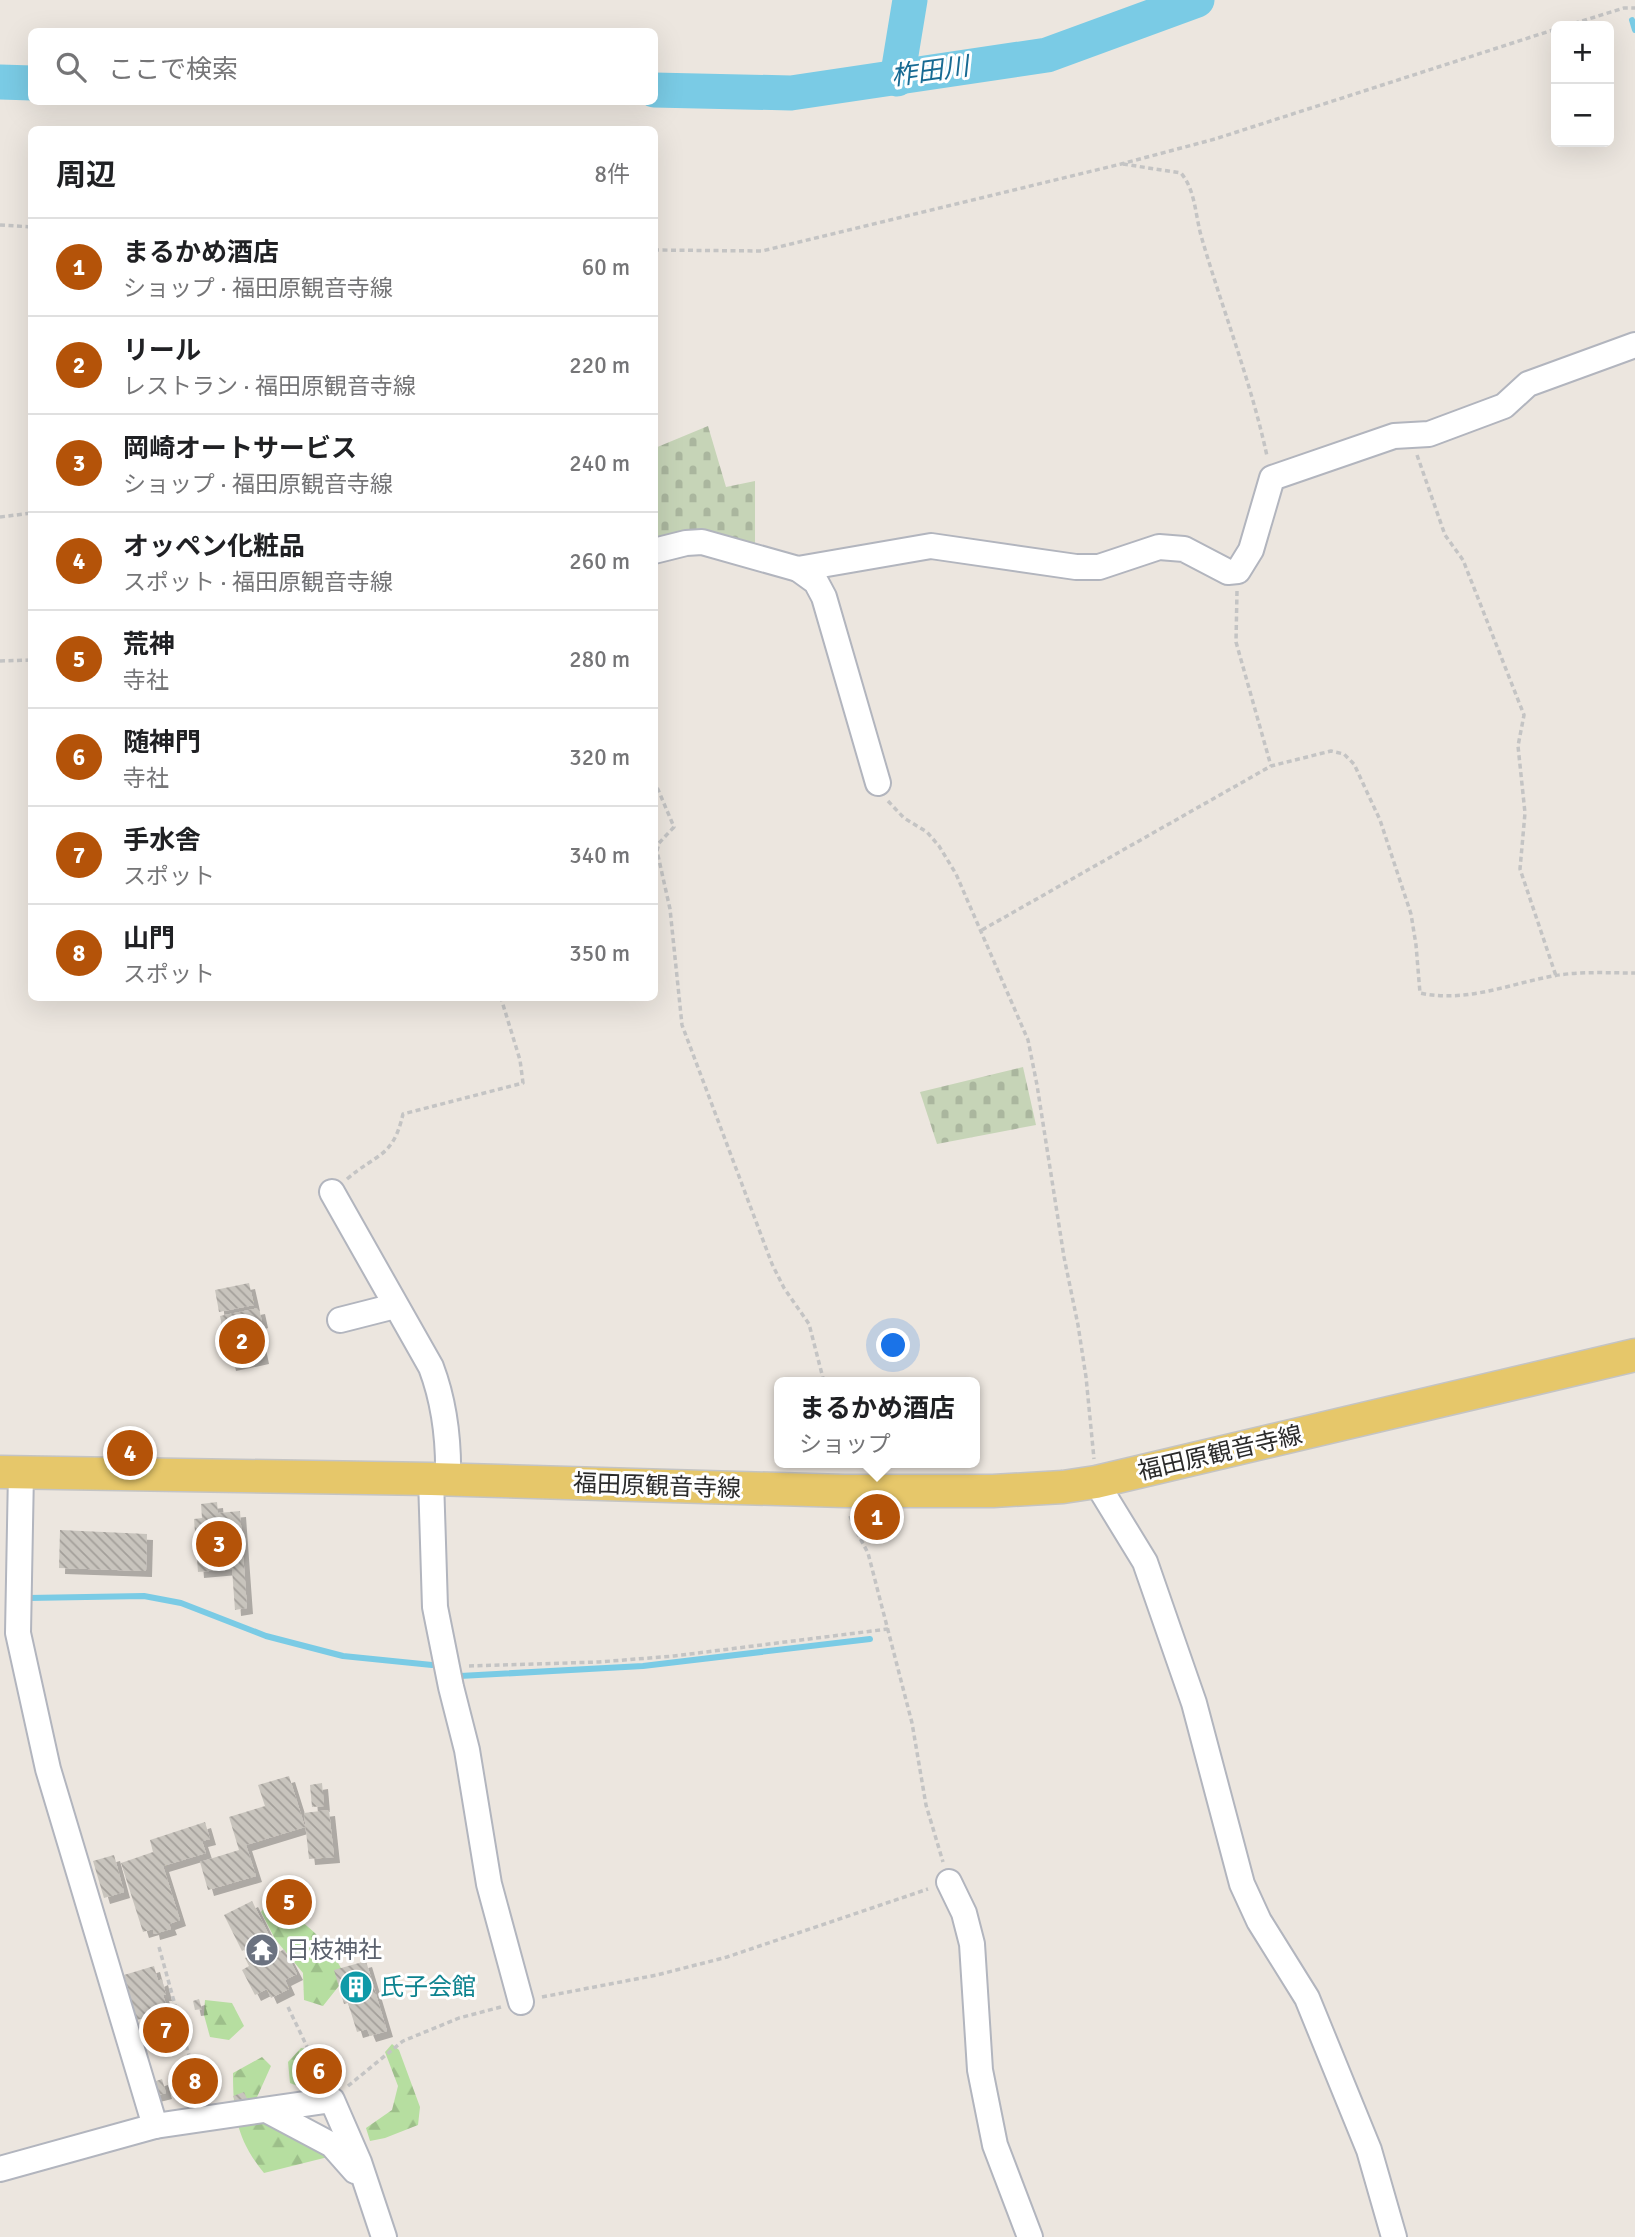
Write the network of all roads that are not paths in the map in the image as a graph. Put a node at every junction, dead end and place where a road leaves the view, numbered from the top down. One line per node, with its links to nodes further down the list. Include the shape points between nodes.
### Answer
1 (1635, 345): 3 (street, via 1528,384 1504,406 1429,433 1394,436 1272,478 1251,550 1238,571 1228,572 1184,549 1159,547 1099,567 930,546)
2 (658, 550): 3 (street, via 702,542)
3 (798, 569): 4 (street, via 816,582 824,597)
4 (878, 783)
5 (332, 1192): 6 (street)
6 (394, 1306): 7 (street); 13 (street, via 431,1367 441,1394 449,1451)
7 (340, 1320)
8 (1635, 1339): 10 (street)
9 (1635, 1355): 10 (main road, 福田原観音寺線)
10 (1578, 1367): 11 (street, via 1578,1384); 14 (main road, 福田原観音寺線)
11 (1635, 1371)
12 (11, 1472): 13 (main road, 福田原観音寺線); 18 (street, via 18,1633 48,1769)
13 (440, 1480): 14 (main road, 福田原観音寺線, via 844,1491 993,1491); 16 (street, via 435,1607 467,1750 489,1884)
14 (1096, 1482): 23 (street, via 1145,1562 1194,1703 1241,1884 1307,1998 1366,2140)
15 (949, 1882): 22 (street, via 972,1944 981,2070 995,2145)
16 (521, 2002)
17 (268, 2110): 18 (street); 20 (street, via 332,2145); 20 (street, via 332,2099)
18 (155, 2126): 19 (street)
19 (0, 2169)
20 (366, 2183): 21 (street)
21 (383, 2237)
22 (1030, 2237)
23 (1394, 2237)

